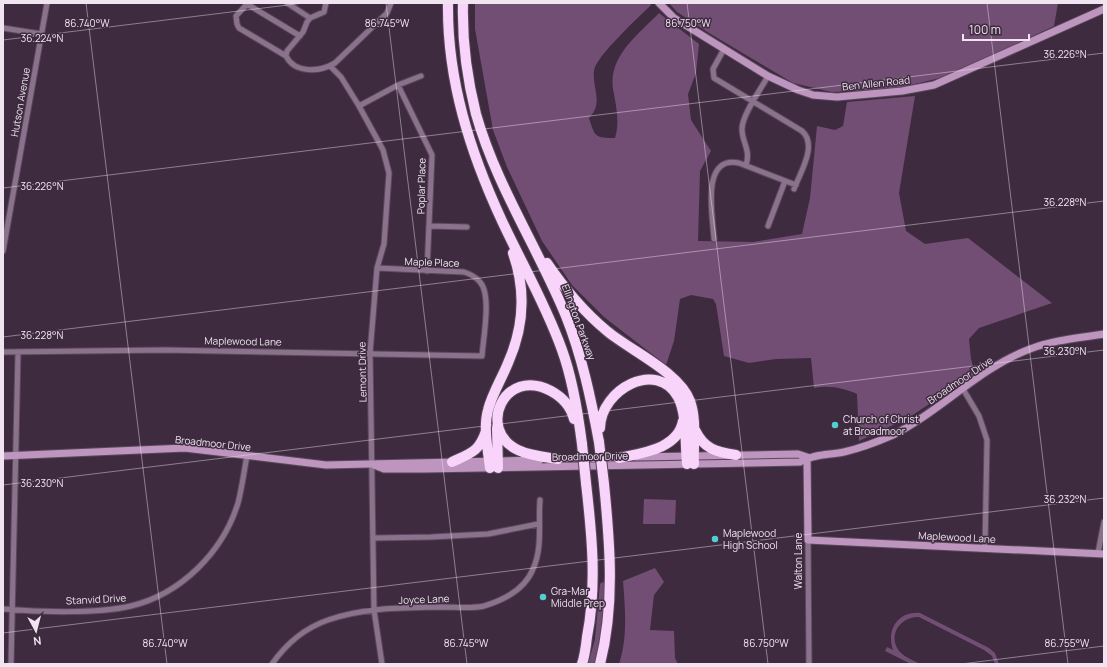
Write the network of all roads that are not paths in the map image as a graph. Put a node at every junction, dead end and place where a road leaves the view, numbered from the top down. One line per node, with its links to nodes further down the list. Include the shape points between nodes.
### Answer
1 (47, 3): 12 (street, Hutson Avenue)
2 (287, 3): 10 (street)
3 (326, 3): 10 (street, via 324,12)
4 (391, 3): 16 (street, via 386,13 371,29)
5 (448, 3): 24 (highway, via 452,71 461,111 483,178)
6 (463, 3): 29 (highway, Ellington Parkway, via 467,66 476,114 505,188)
7 (659, 3): 14 (main road, Ben Allen Road, via 674,18)
8 (248, 4): 13 (street); 15 (street, via 236,16 236,24)
9 (1104, 9): 18 (main road, Ben Allen Road, via 940,83 922,88 862,96 824,96 798,90)
10 (310, 18): 13 (street)
11 (3, 28): 12 (street)
12 (41, 34): 30 (street, Hutson Avenue)
13 (300, 36): 15 (street, via 287,51)
14 (724, 49): 18 (main road, Ben Allen Road); 20 (street, via 712,75)
15 (286, 56): 16 (street, via 299,68)
16 (330, 66): 21 (street, Lemont Drive, via 341,77)
17 (422, 76): 19 (street)
18 (768, 76): 20 (street)
19 (398, 85): 21 (street); 25 (street, Poplar Place, via 432,155)
20 (754, 102): 22 (street, via 742,127 748,152); 23 (street, via 806,135 808,149 795,187)
21 (359, 106): 31 (street, Lemont Drive, via 383,150 389,173 384,244)
22 (746, 165): 23 (street); 28 (street, via 731,161 716,170 711,182)
23 (785, 180): 26 (street)
24 (503, 222): 41 (highway, via 520,276 522,312 515,345 488,410); 44 (highway, via 537,288 562,350 573,388)
25 (429, 226): 27 (street); 32 (street, Poplar Place)
26 (768, 226)
27 (467, 227)
28 (714, 238)
29 (532, 240): 42 (highway, via 561,283 586,312 620,341 680,385 690,401); 43 (highway, Ellington Parkway, via 576,343)
30 (3, 251)
31 (377, 268): 32 (street, Maple Place); 36 (street, Lemont Drive)
32 (427, 271): 37 (street, Maple Place, via 464,272 480,282 485,293)
33 (1104, 334): 38 (main road, Broadmoor Drive, via 1062,340 1028,350)
34 (3, 352): 35 (street, Maplewood Lane)
35 (18, 352): 36 (street, Maplewood Lane, via 165,350); 47 (street)
36 (370, 353): 37 (street, Maplewood Lane); 54 (street, Lemont Drive)
37 (482, 356)
38 (964, 389): 49 (main road, Broadmoor Drive, via 911,425 874,443 844,452); 61 (street, via 979,416 987,440)
39 (498, 418): 44 (highway, via 503,399 512,390 525,385 543,388 559,397 570,408); 51 (highway, via 499,429 513,447 523,452); 55 (highway)
40 (683, 419): 43 (highway, via 681,402 671,388 650,380 635,383 616,393 603,409); 50 (highway, via 676,436 665,445 655,450); 52 (highway)
41 (487, 427): 53 (highway, via 478,448); 55 (highway)
42 (694, 427): 45 (highway, via 701,442 711,450); 52 (highway)
43 (599, 442): 72 (highway, Ellington Parkway, bridge, via 609,543 610,600 607,634)
44 (582, 444): 66 (highway, bridge, via 593,552)
45 (736, 455): 49 (main road, Broadmoor Drive, via 798,454); 52 (main road, Broadmoor Drive)
46 (3, 456): 47 (main road, Broadmoor Drive)
47 (17, 456): 48 (main road, Broadmoor Drive, via 185,448); 64 (street)
48 (247, 456): 54 (main road, Broadmoor Drive, via 306,464); 64 (street, Stanvid Drive, via 238,503 223,536 206,561 170,590 130,606 88,610)
49 (808, 457): 52 (main road, Broadmoor Drive, via 800,462); 60 (main road, Walton Lane)
50 (619, 458): 51 (main road, Broadmoor Drive); 52 (main road, Broadmoor Drive)
51 (558, 459): 55 (main road, Broadmoor Drive)
52 (690, 460): 55 (main road, Broadmoor Drive)
53 (452, 462): 54 (main road, Broadmoor Drive); 55 (main road, Broadmoor Drive)
54 (372, 464): 55 (main road, Broadmoor Drive, via 384,469); 59 (street, Lemont Drive)
55 (493, 464)
56 (540, 500): 58 (street, Joyce Lane)
57 (1104, 522): 62 (street)
58 (538, 524): 59 (street, via 488,534); 65 (street, Joyce Lane, via 538,558 533,571 513,594 483,606)
59 (374, 538): 65 (street, Lemont Drive)
60 (808, 540): 61 (main road, Maplewood Lane); 73 (street, Walton Lane)
61 (985, 548): 62 (main road, Maplewood Lane)
62 (1101, 553)
63 (3, 609): 64 (street, Stanvid Drive)
64 (13, 610): 67 (street)
65 (374, 610): 68 (street, Joyce Lane, via 344,616 313,627 280,652); 69 (street, Lemont Drive)
66 (591, 619): 70 (highway); 71 (highway)
67 (11, 664)
68 (272, 664)
69 (382, 664)
70 (576, 664)
71 (582, 664)
72 (600, 664)
73 (809, 664)

